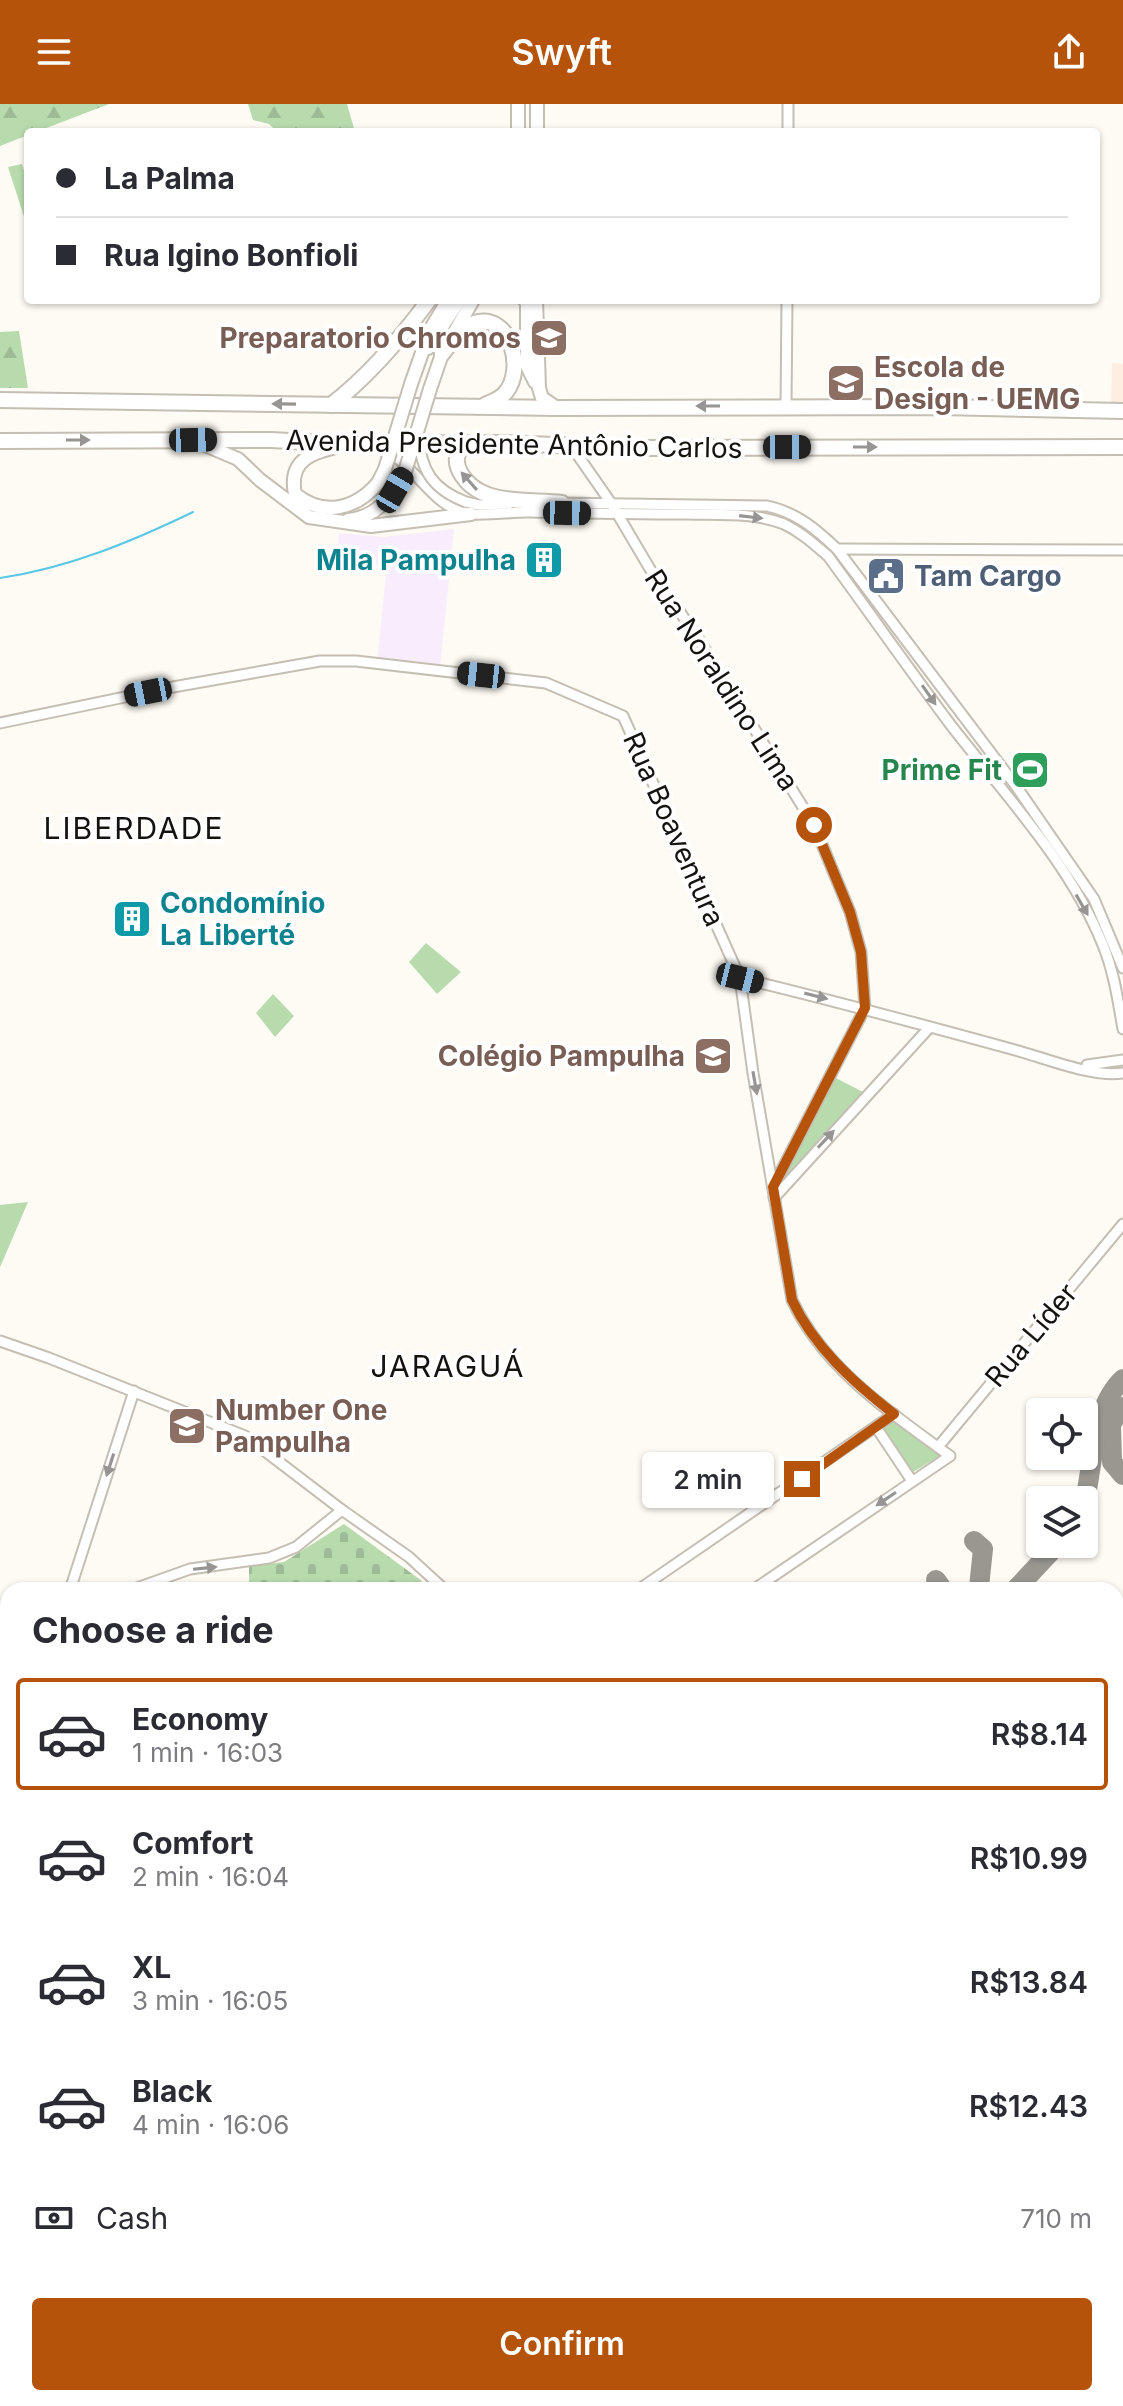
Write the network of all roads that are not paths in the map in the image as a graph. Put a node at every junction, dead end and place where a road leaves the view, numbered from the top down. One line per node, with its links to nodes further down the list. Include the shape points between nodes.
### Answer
1 (518, 104): 4 (main road)
2 (537, 104): 5 (main road)
3 (788, 104): 6 (street)
4 (518, 128)
5 (537, 128)
6 (788, 128)
7 (426, 304): 18 (highway, via 404,334)
8 (446, 304): 15 (main road)
9 (457, 304): 15 (main road)
10 (471, 304): 14 (main road)
11 (527, 304): 16 (main road, via 527,366)
12 (536, 304): 16 (main road)
13 (787, 304): 20 (street)
14 (442, 354): 19 (highway, via 462,330 476,323 503,329 512,342 510,386 499,399); 23 (main road, bridge)
15 (416, 368): 26 (main road, bridge, via 378,483 358,501 338,508 314,506 295,494 298,464 314,453)
16 (539, 388): 21 (main road, via 542,398)
17 (0, 400): 18 (highway, Avenida Presidente Antônio Carlos, one-way to 17)
18 (331, 405): 19 (highway, Avenida Presidente Antônio Carlos)
19 (483, 405): 21 (highway, Avenida Presidente Antônio Carlos)
20 (786, 406): 21 (highway, Avenida Presidente Antônio Carlos, one-way to 21); 22 (highway, Avenida Presidente Antônio Carlos)
21 (557, 408)
22 (1123, 411)
23 (419, 426): 33 (street, bridge, via 419,456 430,478); 35 (main road, bridge, via 404,475 386,503 358,519)
24 (193, 440): 25 (highway, Avenida Presidente Antônio Carlos, one-way to 24); 26 (highway, Avenida Presidente Antônio Carlos); 35 (main road, via 238,459 302,514)
25 (0, 441)
26 (347, 444): 27 (highway, Avenida Presidente Antônio Carlos)
27 (373, 444): 28 (highway, Avenida Presidente Antônio Carlos); 33 (street, via 401,459 447,505)
28 (464, 444): 29 (highway, Avenida Presidente Antônio Carlos); 31 (highway, one-way to 28, via 484,495 471,487 456,463)
29 (572, 447): 30 (highway, Avenida Presidente Antônio Carlos, one-way to 30); 32 (street, Rua Noraldino Lima)
30 (1123, 447)
31 (562, 503): 32 (street); 33 (street)
32 (611, 503): 34 (street, Rua Noraldino Lima); 36 (street, via 785,510)
33 (469, 508): 34 (street); 35 (main road, via 383,525)
34 (617, 513): 41 (street, Rua Noraldino Lima, via 814,825 850,912 861,952); 43 (street, one-way to 43, via 770,520 799,533 828,556 1074,891 1103,945)
35 (337, 521)
36 (837, 549): 37 (street); 39 (street, via 1016,786 1094,899)
37 (1123, 550)
38 (0, 723): 40 (street, Rua Boaventura, via 320,661 546,683 623,716)
39 (1123, 968)
40 (740, 978): 41 (street, one-way to 41); 47 (street, Rua Boaventura, one-way to 47)
41 (865, 1008): 42 (street); 47 (street)
42 (929, 1028): 45 (street); 47 (street, one-way to 42)
43 (1123, 1029)
44 (1123, 1060): 45 (street); 46 (street)
45 (1072, 1066): 46 (street, via 1114,1075)
46 (1123, 1072)
47 (774, 1192): 51 (street, Rua Boaventura, via 792,1300 800,1317 850,1380)
48 (1123, 1224): 53 (street, Rua Líder)
49 (0, 1341): 50 (street)
50 (134, 1391): 55 (street, via 245,1436); 56 (street, one-way to 56)
51 (894, 1414): 52 (street); 53 (street, Rua Boaventura)
52 (876, 1427): 54 (street); 59 (street)
53 (938, 1447): 54 (street, Rua Boaventura, via 950,1456)
54 (912, 1481): 60 (street, one-way to 60)
55 (342, 1510): 57 (street, one-way to 55, via 190,1569 269,1558 296,1547); 58 (street)
56 (73, 1582)
57 (153, 1582)
58 (436, 1582)
59 (650, 1582)
60 (765, 1582)

